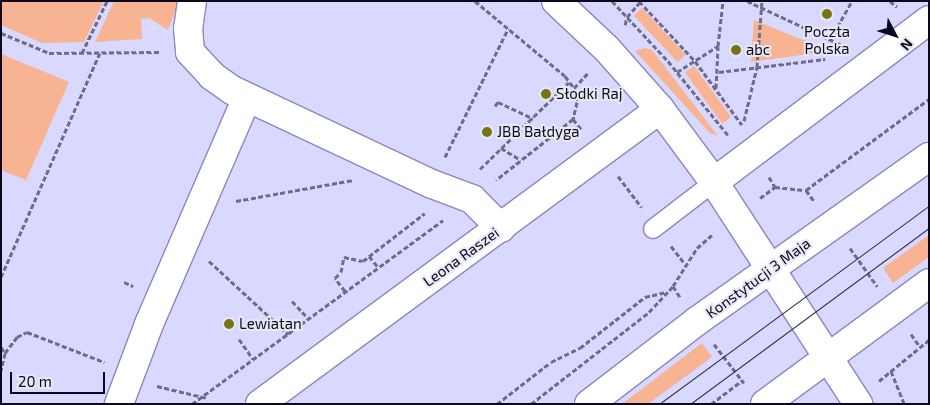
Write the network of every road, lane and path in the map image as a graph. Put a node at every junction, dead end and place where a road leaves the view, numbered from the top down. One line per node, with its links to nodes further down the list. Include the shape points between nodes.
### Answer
1 (107, 1): 21 (path)
2 (192, 1): 20 (street, via 188,28)
3 (475, 1): 14 (path)
4 (556, 1): 35 (street, via 607,50)
5 (612, 1): 12 (path)
6 (640, 1): 12 (path); 24 (path)
7 (723, 1): 18 (path)
8 (747, 1): 11 (path)
9 (762, 1): 11 (path)
10 (852, 1): 17 (path)
11 (762, 8): 17 (path); 25 (path)
12 (627, 17): 16 (path); 27 (path)
13 (929, 20): 39 (street)
14 (508, 29): 29 (path); 45 (path)
15 (1, 33): 21 (path, via 49,53)
16 (624, 33)
17 (830, 40): 19 (path)
18 (718, 46): 24 (path); 28 (path)
19 (850, 49)
20 (190, 52): 22 (path); 32 (street, via 212,76)
21 (82, 53): 22 (path)
22 (100, 53): 55 (path)
23 (829, 58): 25 (path)
24 (695, 60): 27 (path); 31 (path)
25 (756, 67): 28 (path); 37 (path)
26 (592, 70): 30 (path)
27 (677, 72): 39 (path, via 725,134)
28 (719, 72): 31 (path)
29 (569, 82): 30 (path); 36 (path)
30 (574, 88): 41 (path, via 577,102 573,119)
31 (716, 89): 37 (path)
32 (247, 97): 45 (street); 46 (street)
33 (929, 99): 44 (path)
34 (495, 106): 36 (path, via 498,102)
35 (660, 109): 43 (street); 49 (street, Leona Raszei)
36 (532, 118): 38 (path)
37 (743, 126): 39 (path)
38 (501, 148): 41 (path); 45 (path)
39 (754, 151): 43 (street)
40 (929, 157): 48 (street, Konstytucji 3 Maja)
41 (521, 160): 45 (path)
42 (356, 180): 46 (path)
43 (714, 182): 47 (street); 50 (lane)
44 (806, 190): 47 (path, via 775,187); 48 (path)
45 (453, 192): 49 (street); 52 (path); 53 (path)
46 (199, 207): 51 (street)
47 (736, 216): 54 (street); 58 (path, via 697,248)
48 (831, 224): 54 (street, Konstytucji 3 Maja); 60 (path)
49 (501, 228): 80 (street, Leona Raszei)
50 (653, 229)
51 (186, 240): 62 (path); 74 (street)
52 (369, 256): 53 (path); 57 (path, via 364,261 344,257 335,278)
53 (378, 268): 57 (path)
54 (772, 269): 69 (street); 83 (street, Konstytucji 3 Maja)
55 (1, 277)
56 (929, 283): 60 (street)
57 (345, 291): 61 (path)
58 (666, 292): 81 (path, via 645,297 580,348 551,362); 82 (path, via 649,312)
59 (292, 300): 61 (path)
60 (894, 308): 66 (path); 69 (street)
61 (309, 319): 62 (path)
62 (288, 334): 70 (path)
63 (239, 339): 70 (path)
64 (929, 340): 66 (path)
65 (713, 342): 73 (path)
66 (920, 347): 72 (path)
67 (1, 348): 68 (path)
68 (5, 353): 71 (path); 74 (path, via 18,337 27,332)
69 (828, 355): 75 (street); 76 (street)
70 (254, 359): 77 (path)
71 (1, 371)
72 (892, 371): 75 (path); 85 (path)
73 (742, 381): 76 (path); 84 (path)
74 (125, 385): 77 (path)
75 (867, 394)
76 (756, 396)
77 (202, 397): 78 (path); 79 (path)
78 (207, 398)
79 (192, 404)
80 (260, 404)
81 (497, 404)
82 (531, 404)
83 (589, 404)
84 (711, 404)
85 (904, 404)

